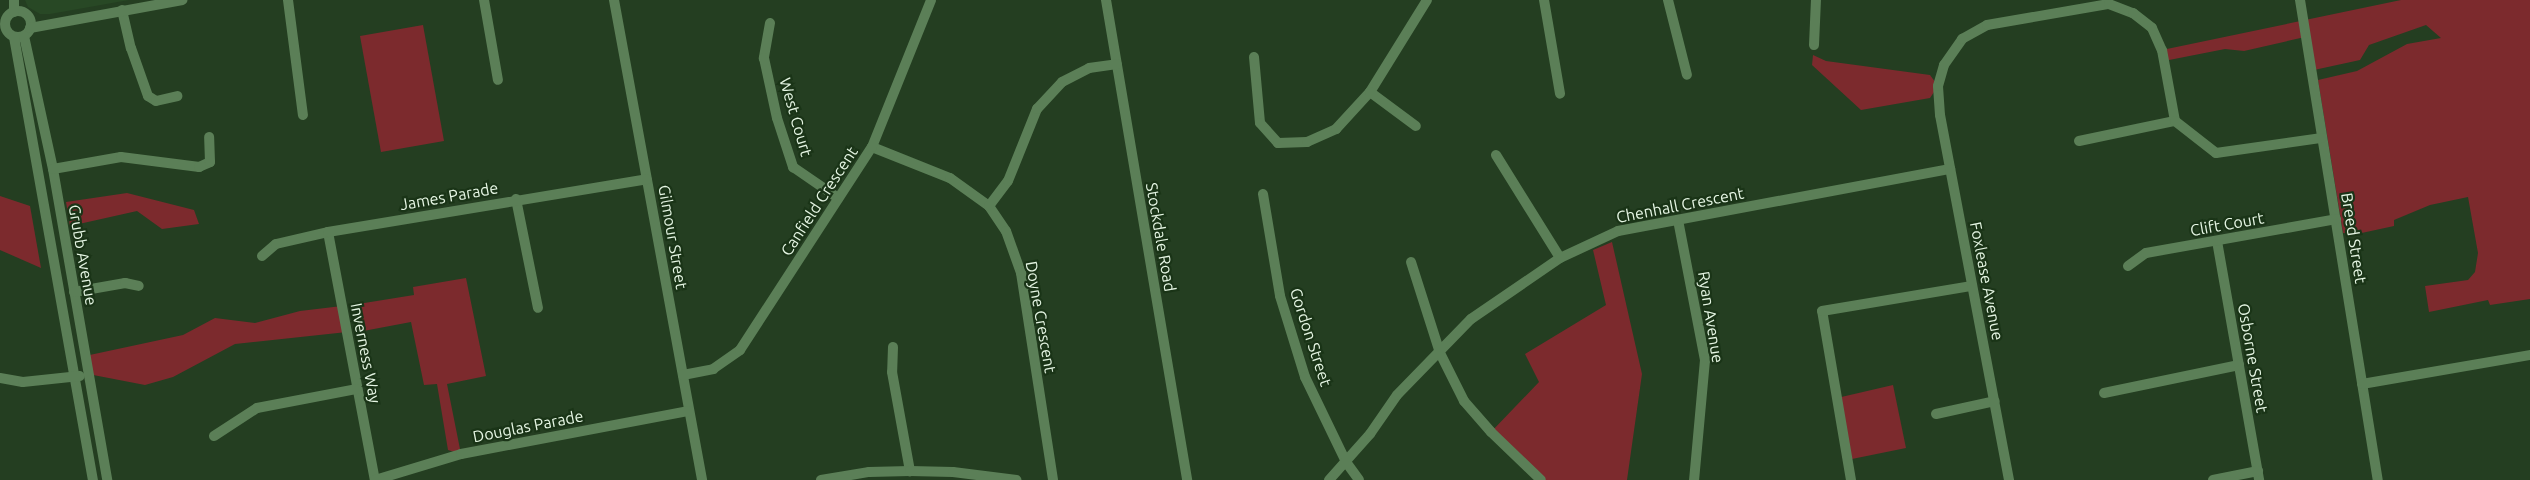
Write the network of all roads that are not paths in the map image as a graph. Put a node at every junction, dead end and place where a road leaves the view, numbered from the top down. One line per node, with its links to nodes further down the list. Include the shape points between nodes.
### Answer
1 (14, 0): 14 (street)
2 (182, 0): 13 (street)
3 (288, 0): 26 (street)
4 (484, 0): 22 (street)
5 (614, 0): 36 (street, Gilmour Street)
6 (930, 0): 32 (street, Canfield Crescent)
7 (1106, 0): 20 (street, Stockdale Road)
8 (1428, 0): 23 (street)
9 (1544, 0): 24 (street)
10 (1668, 0): 21 (street)
11 (1816, 0): 18 (street)
12 (2300, 0): 30 (street, Breed Street)
13 (122, 10): 17 (street); 25 (street, via 148,96 156,101)
14 (14, 12): 16 (street, via 6,17); 17 (street, via 25,13)
15 (770, 22): 38 (street, West Court, via 764,58 777,118 794,167)
16 (3, 30): 17 (street)
17 (23, 33): 35 (street, Grubb Avenue); 60 (street, Grubb Avenue)
18 (1814, 45)
19 (1254, 57): 23 (street, via 1260,123 1278,143 1307,142 1336,129)
20 (1116, 64): 40 (street, via 1089,68 1062,82 1037,109 1008,181); 78 (street, Stockdale Road)
21 (1687, 75)
22 (498, 80)
23 (1370, 92): 28 (street)
24 (1560, 94)
25 (177, 96)
26 (303, 115)
27 (2175, 121): 30 (street, via 2216,153); 31 (street); 34 (street, Foxlease Avenue, via 2162,50 2152,28 2134,13 2109,4 1987,25 1962,39 1944,65 1938,86)
28 (1416, 126)
29 (209, 137): 35 (street, via 210,162 199,167 121,157)
30 (2322, 138): 41 (street, Breed Street)
31 (2079, 141)
32 (872, 147): 38 (street, Canfield Crescent); 40 (street, Doyne Crescent, via 950,178)
33 (1496, 155): 46 (street)
34 (1950, 168): 42 (street, Chenhall Crescent); 50 (street, Foxlease Avenue)
35 (53, 169): 51 (street, Grubb Avenue)
36 (647, 179): 39 (street, James Parade); 58 (street, Gilmour Street)
37 (1263, 194): 68 (street, Gordon Street, via 1280,296 1303,368)
38 (838, 198): 58 (street, Canfield Crescent, via 740,350 713,369)
39 (516, 200): 43 (street, James Parade); 52 (street)
40 (989, 206): 77 (street, Doyne Crescent, via 1006,231 1021,273)
41 (2336, 219): 44 (street, Clift Court); 61 (street, Breed Street)
42 (1678, 220): 46 (street, Chenhall Crescent, via 1618,231); 82 (street, Ryan Avenue, via 1705,360)
43 (328, 232): 45 (street, James Parade, via 276,244); 62 (street, Inverness Way)
44 (2218, 241): 48 (street, Clift Court, via 2146,253); 56 (street, Osborne Street)
45 (262, 256)
46 (1560, 258): 54 (street, Chenhall Crescent, via 1471,319)
47 (1411, 262): 54 (street)
48 (2128, 266)
49 (139, 286): 51 (street, via 125,283)
50 (1972, 286): 64 (street, Foxlease Avenue); 83 (street, via 1822,311)
51 (74, 292): 57 (street, Grubb Avenue)
52 (538, 308)
53 (893, 347): 69 (street, via 892,372)
54 (1440, 353): 68 (street, Chenhall Crescent, via 1397,395); 81 (street, via 1464,401)
55 (2530, 355): 61 (street)
56 (2239, 365): 63 (street); 70 (street, Osborne Street)
57 (88, 374): 60 (street); 72 (street, Grubb Avenue)
58 (682, 376): 65 (street, Gilmour Street)
59 (0, 378): 60 (street, via 23,382)
60 (74, 378): 71 (street, Grubb Avenue)
61 (2362, 384): 86 (street, Breed Street)
62 (357, 389): 67 (street, via 257,408); 73 (street, Inverness Way)
63 (2104, 393)
64 (1995, 401): 66 (street); 84 (street, Foxlease Avenue)
65 (689, 411): 73 (street, Douglas Parade, via 462,454); 74 (street, Gilmour Street)
66 (1936, 414)
67 (214, 436)
68 (1346, 462): 79 (street, Chenhall Crescent); 80 (street, Gordon Street)
69 (910, 471): 75 (street, via 869,472); 76 (street, via 953,472)
70 (2258, 475): 85 (street)
71 (93, 480)
72 (108, 480)
73 (375, 480)
74 (702, 480)
75 (821, 480)
76 (1016, 480)
77 (1053, 480)
78 (1187, 480)
79 (1329, 480)
80 (1359, 480)
81 (1541, 480)
82 (1694, 480)
83 (1851, 480)
84 (2009, 480)
85 (2213, 480)
86 (2378, 480)

